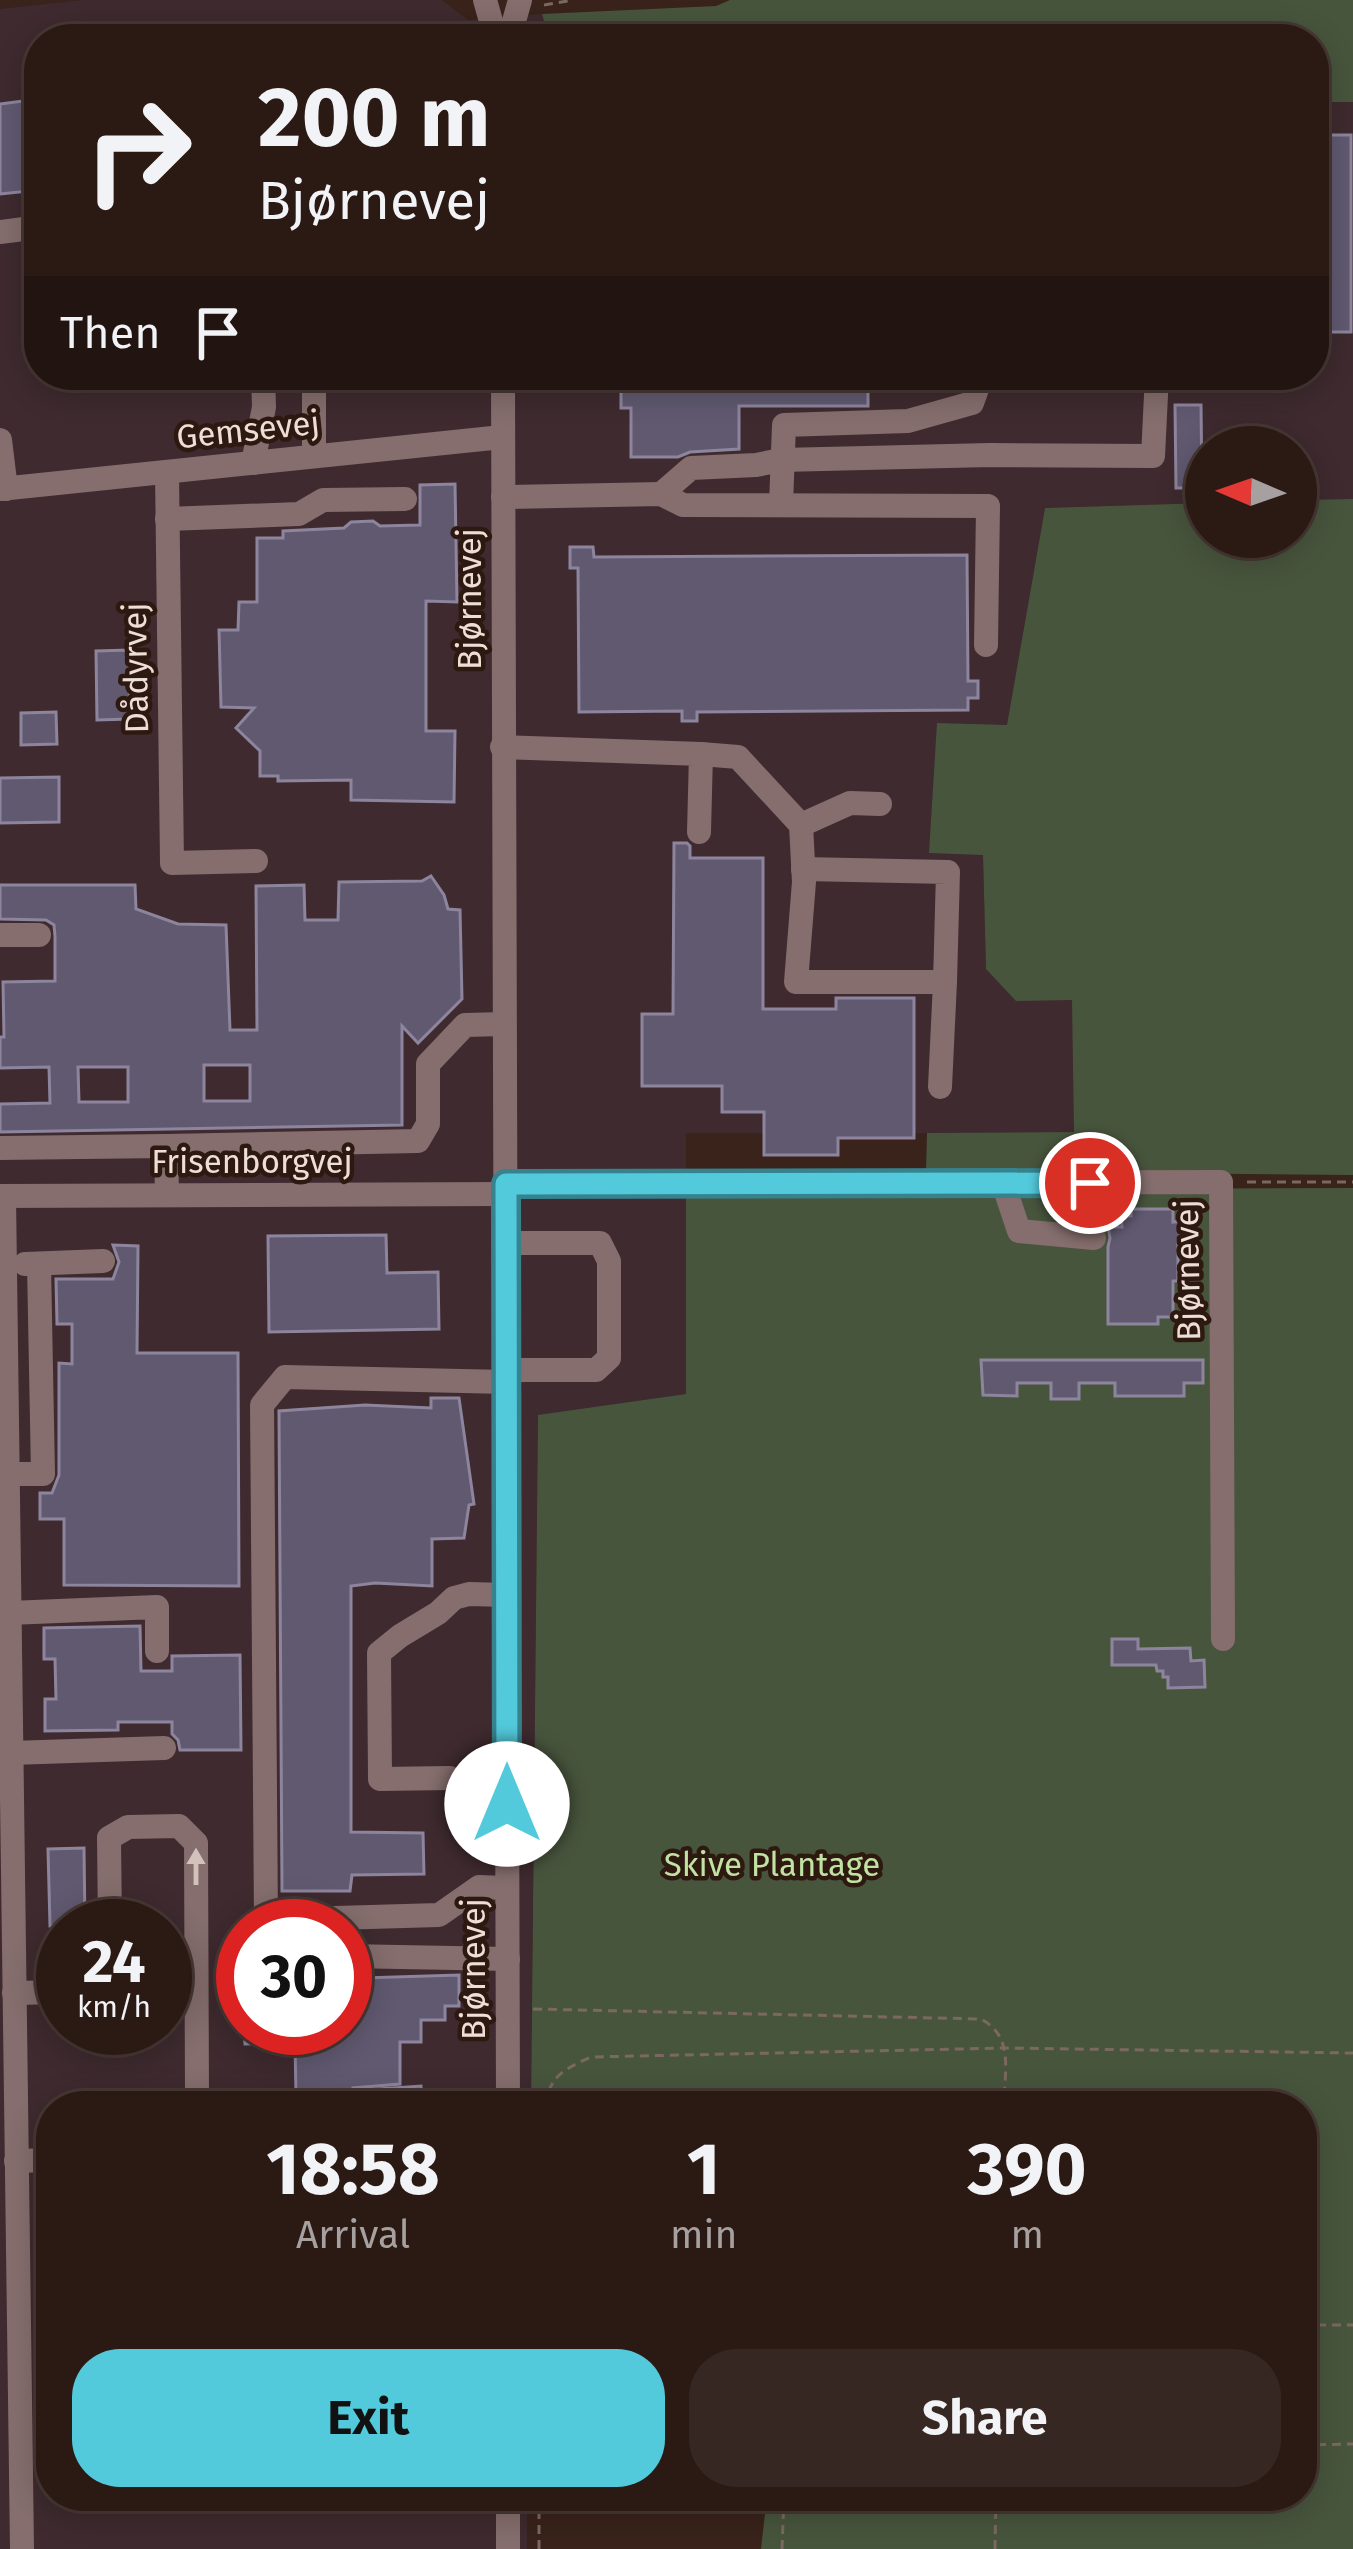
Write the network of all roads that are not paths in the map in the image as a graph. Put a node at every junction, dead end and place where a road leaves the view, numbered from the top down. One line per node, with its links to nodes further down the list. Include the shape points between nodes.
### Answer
1 (263, 390): 10 (street)
2 (314, 390): 8 (street)
3 (503, 390): 6 (street, Bjørnevej)
4 (977, 390): 9 (street, via 972,403 908,421 784,425)
5 (1156, 390): 9 (street, via 1153,456)
6 (502, 437): 8 (street, Gemsevej); 14 (street, Bjørnevej)
7 (0, 440): 12 (street)
8 (314, 456): 10 (street, Gemsevej)
9 (781, 460): 13 (street, via 691,468); 16 (street)
10 (253, 463): 11 (street, Gemsevej)
11 (166, 472): 12 (street, Gemsevej); 17 (street, Dådyrvej)
12 (3, 489)
13 (661, 494): 14 (street); 16 (street, via 683,505)
14 (503, 497): 19 (street, Bjørnevej)
15 (405, 499): 17 (street, via 323,500 299,514)
16 (782, 505): 18 (street, via 988,506)
17 (167, 518): 24 (street, Dådyrvej, via 172,863)
18 (986, 645)
19 (502, 747): 20 (street); 29 (street, Bjørnevej)
20 (701, 754): 22 (street, via 738,757); 23 (street)
21 (880, 804): 22 (street, via 850,802)
22 (801, 825): 25 (street)
23 (699, 832)
24 (256, 861)
25 (803, 869): 28 (street, via 948,872); 28 (street, via 796,982)
26 (0, 935): 27 (street)
27 (39, 935)
28 (945, 982): 30 (street)
29 (504, 1024): 31 (street, via 465,1025 428,1064 428,1124 418,1141); 34 (street, Bjørnevej)
30 (940, 1087)
31 (166, 1146): 32 (street); 35 (street)
32 (0, 1148)
33 (1003, 1183): 34 (street, Bjørnevej); 37 (street, via 1019,1231); 46 (street, Bjørnevej, via 1222,1182)
34 (505, 1189): 35 (street, Frisenborgvej); 38 (street, Bjørnevej)
35 (167, 1195): 36 (street, Frisenborgvej)
36 (2, 1196): 41 (street)
37 (1094, 1238)
38 (505, 1244): 42 (street, Bjørnevej); 42 (street, via 600,1244 609,1261 609,1358 596,1370)
39 (104, 1261): 40 (street)
40 (38, 1264): 41 (street); 43 (street, via 43,1474)
41 (4, 1265): 43 (street)
42 (506, 1376): 44 (street, Bjørnevej); 51 (street, via 285,1377 262,1405 262,1427 266,1920 439,1915 479,1887)
43 (7, 1474): 45 (street)
44 (506, 1595): 50 (street, via 454,1598 379,1653 380,1779); 51 (street, Bjørnevej)
45 (9, 1613): 47 (street, via 158,1606); 48 (street)
46 (1223, 1639)
47 (157, 1651)
48 (7, 1743): 49 (street); 55 (street)
49 (164, 1748)
50 (450, 1778)
51 (507, 1888): 54 (street, Bjørnevej)
52 (110, 1899): 57 (street, one-way to 52, via 196,1843 179,1826 128,1827 109,1838)
53 (372, 1956): 54 (street)
54 (508, 1959): 58 (street, Bjørnevej)
55 (14, 1993): 56 (street); 60 (street)
56 (36, 1993)
57 (197, 2091)
58 (508, 2091)
59 (36, 2160): 60 (street)
60 (16, 2161): 62 (street)
61 (508, 2511): 64 (street)
62 (11, 2517): 63 (street)
63 (22, 2549)
64 (508, 2549)

